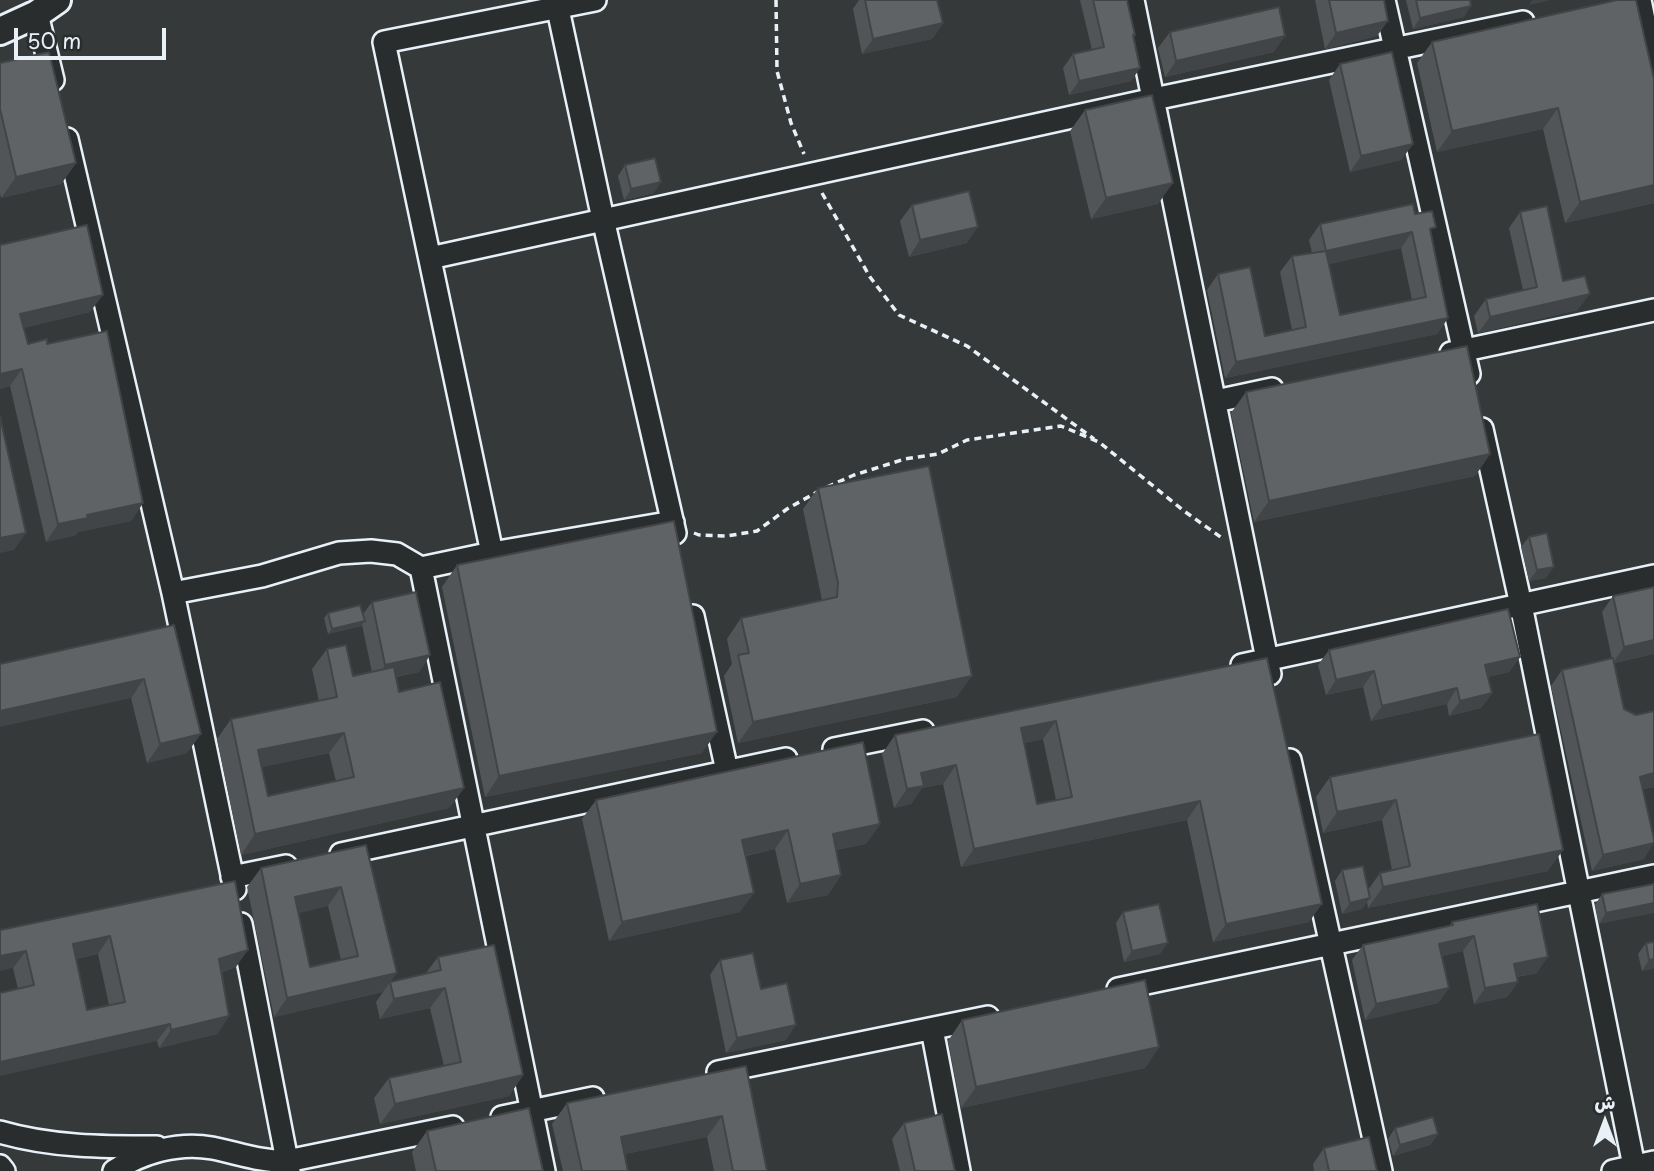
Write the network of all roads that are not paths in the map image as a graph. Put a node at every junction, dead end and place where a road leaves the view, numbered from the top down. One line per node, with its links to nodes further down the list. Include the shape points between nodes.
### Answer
1 (595, 0): 5 (street)
2 (1133, 0): 12 (street)
3 (1384, 0): 9 (street)
4 (1640, 0): 10 (street)
5 (557, 4): 14 (street); 15 (street, via 384,42)
6 (47, 7): 8 (main road); 11 (street)
7 (1544, 17): 9 (street)
8 (0, 31)
9 (1395, 49): 12 (street); 17 (street)
10 (1654, 70)
11 (56, 95)
12 (1154, 99): 14 (street); 20 (street)
13 (63, 122): 26 (street)
14 (603, 219): 15 (street); 21 (street)
15 (430, 258): 23 (street)
16 (1654, 310): 17 (street)
17 (1464, 350): 18 (street); 28 (street)
18 (1437, 355)
19 (1294, 385): 20 (street)
20 (1216, 401): 29 (street)
21 (673, 522): 22 (street); 23 (street)
22 (678, 548)
23 (492, 553): 24 (street)
24 (421, 568): 26 (street, via 397,555 371,551 339,554 262,576); 35 (street)
25 (1654, 576): 28 (street)
26 (173, 593): 37 (street)
27 (690, 601): 34 (street)
28 (1521, 606): 29 (street); 38 (street)
29 (1267, 660): 30 (street); 31 (street)
30 (1227, 668)
31 (1273, 687)
32 (943, 727): 34 (street)
33 (1285, 741): 39 (street)
34 (727, 771): 35 (street)
35 (472, 826): 37 (street); 45 (street)
36 (1654, 876): 38 (street)
37 (232, 877): 49 (street)
38 (1580, 892): 39 (street); 50 (street)
39 (1331, 944): 40 (street); 55 (street)
40 (1092, 995)
41 (1012, 1012): 42 (street)
42 (932, 1028): 43 (street); 54 (street)
43 (692, 1078)
44 (612, 1094): 45 (street)
45 (532, 1111): 49 (street); 53 (street)
46 (0, 1132): 47 (street, via 60,1145)
47 (180, 1146): 49 (street, via 210,1147); 52 (street, via 150,1152)
48 (0, 1166): 51 (street)
49 (288, 1166)
50 (1634, 1168)
51 (4, 1171)
52 (114, 1171)
53 (544, 1171)
54 (959, 1171)
55 (1381, 1171)

